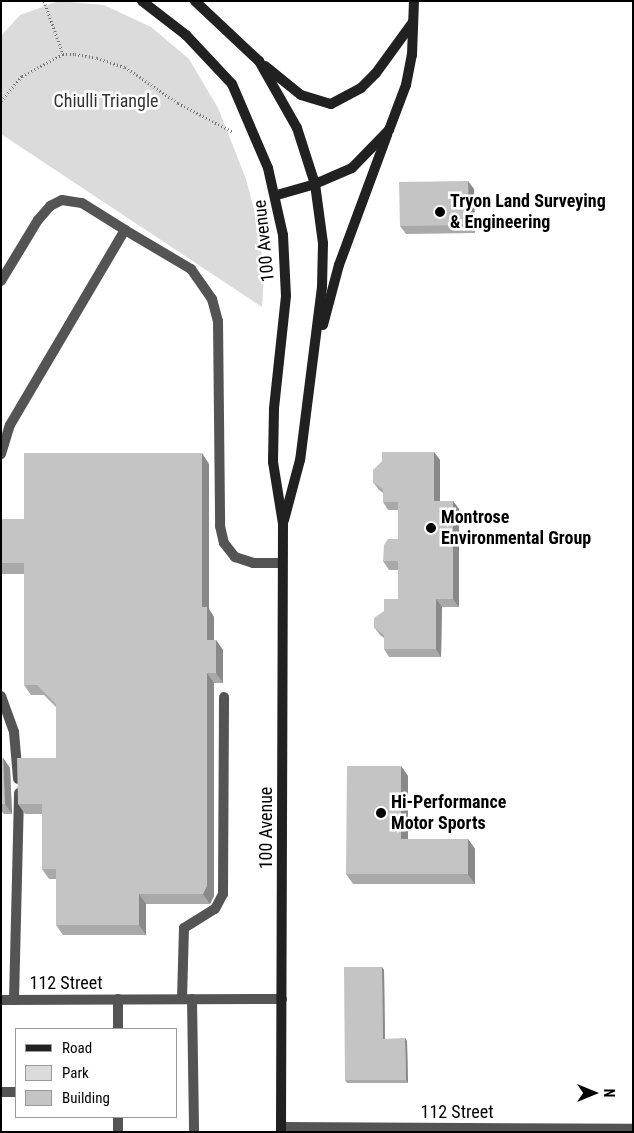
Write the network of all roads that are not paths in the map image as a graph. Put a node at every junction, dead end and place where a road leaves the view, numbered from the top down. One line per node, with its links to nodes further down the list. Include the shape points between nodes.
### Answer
1 (142, 1): 8 (main road, 100 Avenue, via 186,35 232,84 258,136)
2 (195, 1): 5 (main road, 100 Avenue)
3 (414, 1): 4 (main road)
4 (414, 21): 5 (main road, via 376,73 360,88 331,104 301,95); 6 (main road, via 406,85)
5 (260, 61): 7 (main road, 100 Avenue, via 297,128)
6 (389, 130): 7 (main road, via 352,168); 11 (main road, via 339,265)
7 (315, 184): 8 (main road); 11 (main road, 100 Avenue, via 323,243)
8 (277, 195): 13 (main road, 100 Avenue, via 284,235 286,296 274,409 274,462)
9 (124, 230): 10 (street, via 82,203 62,200 50,206 38,220); 12 (street, via 10,425); 14 (street, via 191,269 212,298 218,321 220,526 224,543 235,557 253,563)
10 (1, 281)
11 (315, 355): 13 (main road, 100 Avenue, via 300,460)
12 (1, 454)
13 (283, 524): 14 (main road, 100 Avenue)
14 (282, 563): 19 (main road, 100 Avenue)
15 (1, 696): 21 (street, via 14,732 20,794)
16 (224, 697): 18 (street, via 223,894 215,909 184,928)
17 (118, 999): 18 (street, 112 Street); 21 (street, 112 Street); 22 (street)
18 (187, 999): 19 (street, 112 Street); 30 (street)
19 (282, 999): 27 (main road, 100 Avenue)
20 (1, 1000): 21 (street, 112 Street)
21 (14, 1000)
22 (118, 1028)
23 (1, 1092): 24 (street)
24 (15, 1092)
25 (118, 1118): 29 (street)
26 (633, 1129): 28 (street, 112 Street)
27 (282, 1130): 28 (street, 112 Street)
28 (506, 1130)
29 (118, 1132)
30 (194, 1132)

